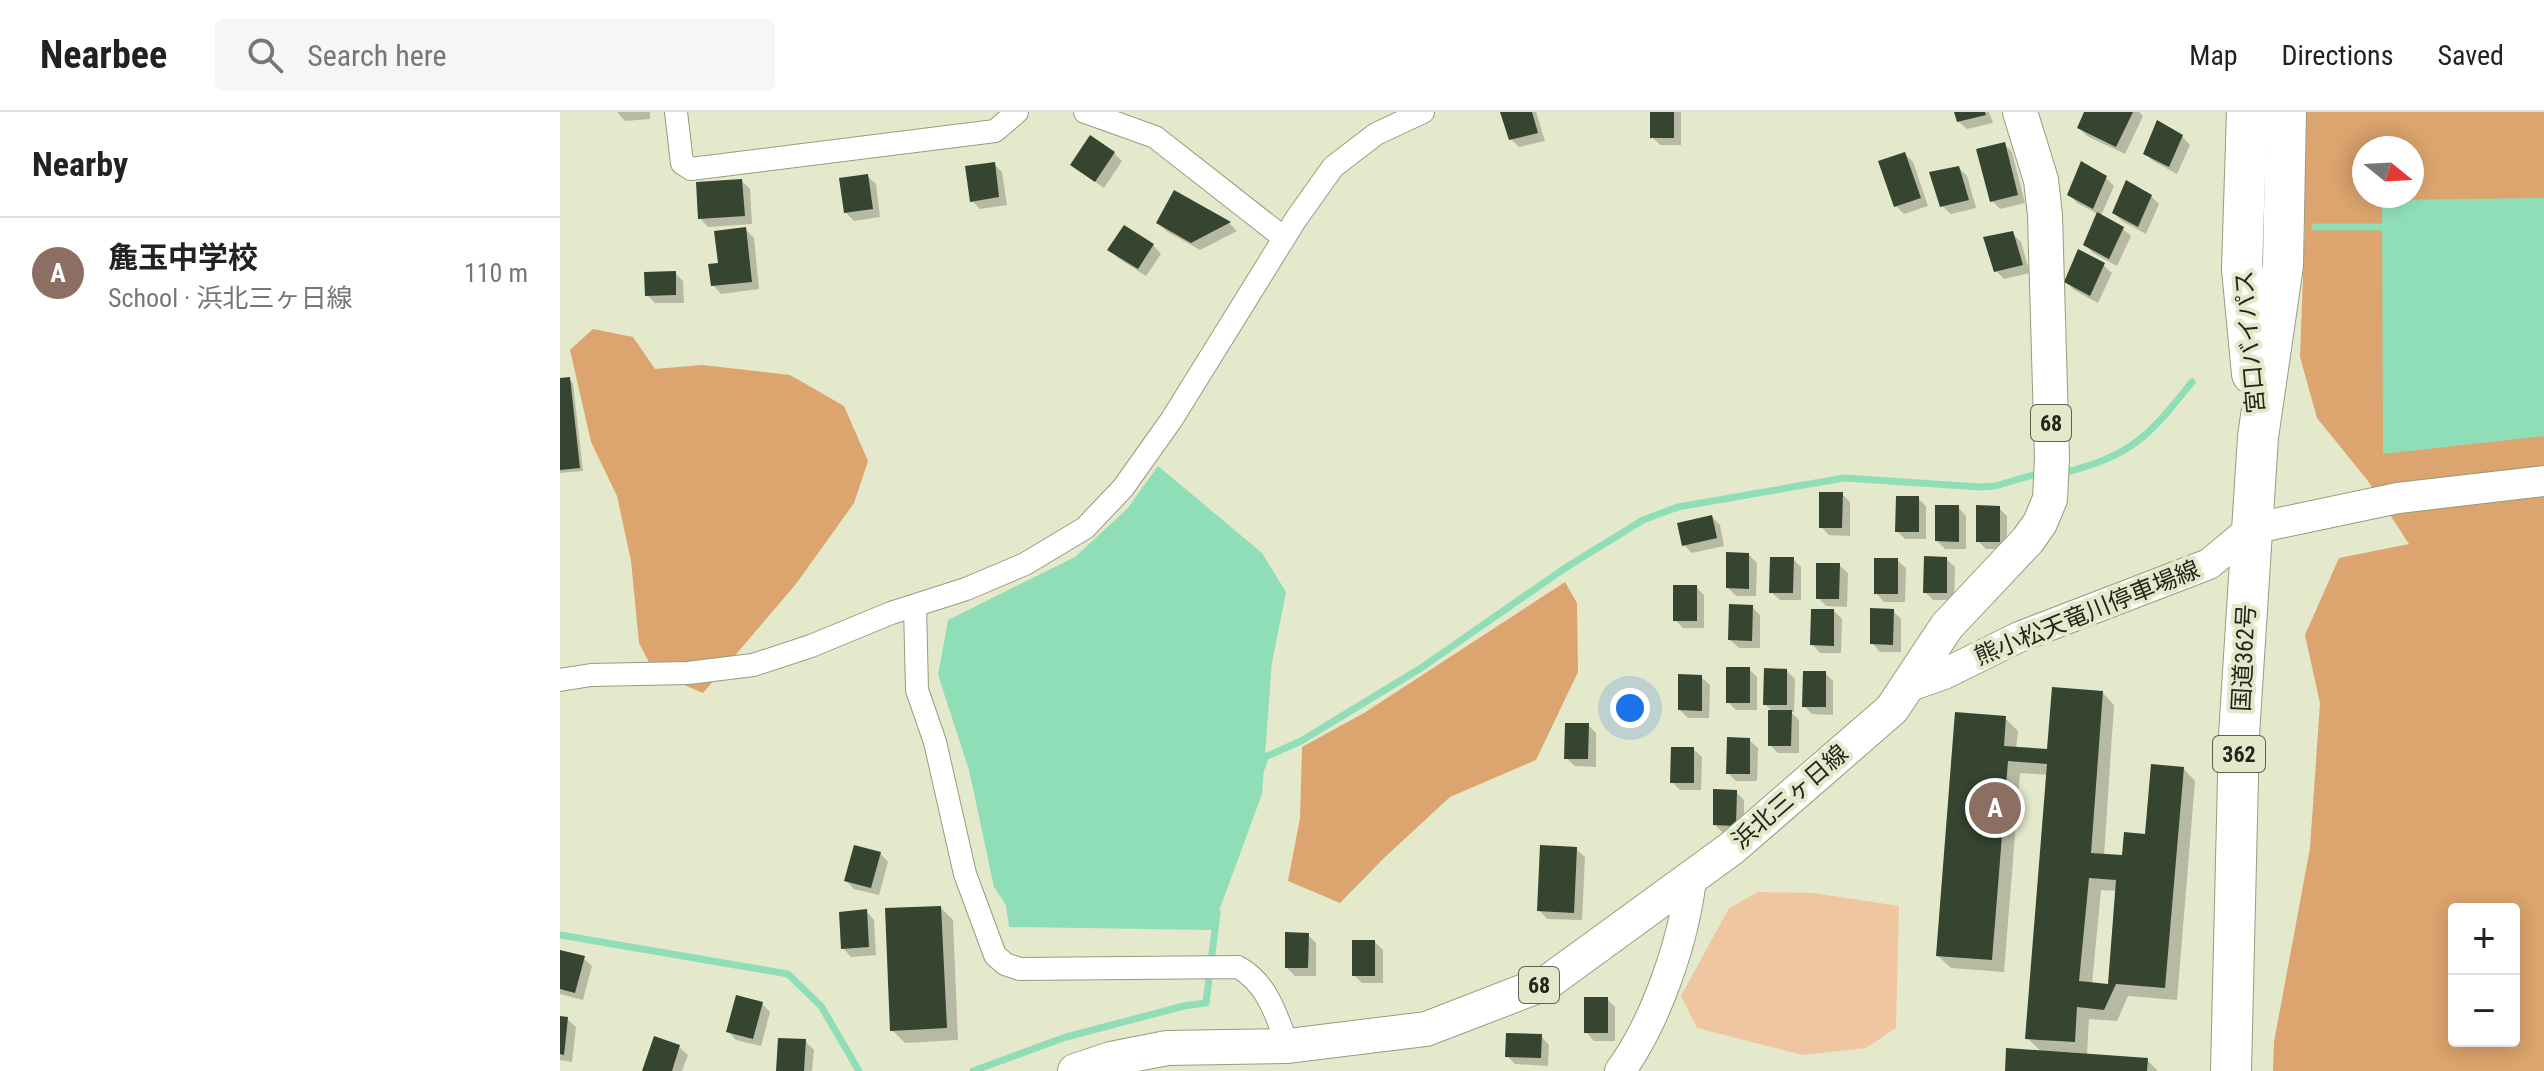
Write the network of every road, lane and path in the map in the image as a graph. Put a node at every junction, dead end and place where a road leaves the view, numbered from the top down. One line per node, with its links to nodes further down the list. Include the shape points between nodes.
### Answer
1 (676, 112): 7 (street, via 682,163 691,169 995,131)
2 (1085, 112): 8 (street, via 1155,137)
3 (1423, 112): 8 (street, via 1376,134 1333,167)
4 (2020, 112): 14 (main road, 浜北三ヶ日線 / 68, via 2041,180 2045,215 2050,499 2028,540 1947,626)
5 (2247, 112): 9 (highway, 宮口バイパス / 362, via 2242,269)
6 (2286, 112): 9 (highway, 宮口バイパス / 362, via 2283,265)
7 (1013, 114)
8 (1284, 238): 12 (street, via 1172,419 1123,488 1085,528 1025,564)
9 (2258, 437): 11 (highway, 国道362号 / 362)
10 (2544, 481): 11 (main road, 熊小松天竜川停車場線, via 2398,498)
11 (2251, 529): 14 (main road, 熊小松天竜川停車場線, via 2209,564 2019,637); 19 (highway, 国道362号 / 362, via 2239,735)
12 (915, 606): 13 (street, via 753,665); 16 (street, via 917,690 935,742 965,874 995,955 1020,969 1238,967 1269,997)
13 (560, 680)
14 (1907, 687): 15 (main road, 浜北三ヶ日線 / 68, via 1892,709)
15 (1691, 879): 16 (main road, 浜北三ヶ日線 / 68, via 1548,982 1426,1029); 18 (main road, via 1688,904 1651,1018)
16 (1288, 1046): 17 (main road, 浜北三ヶ日線 / 68, via 1167,1048)
17 (1075, 1071)
18 (1620, 1071)
19 (2231, 1071)

